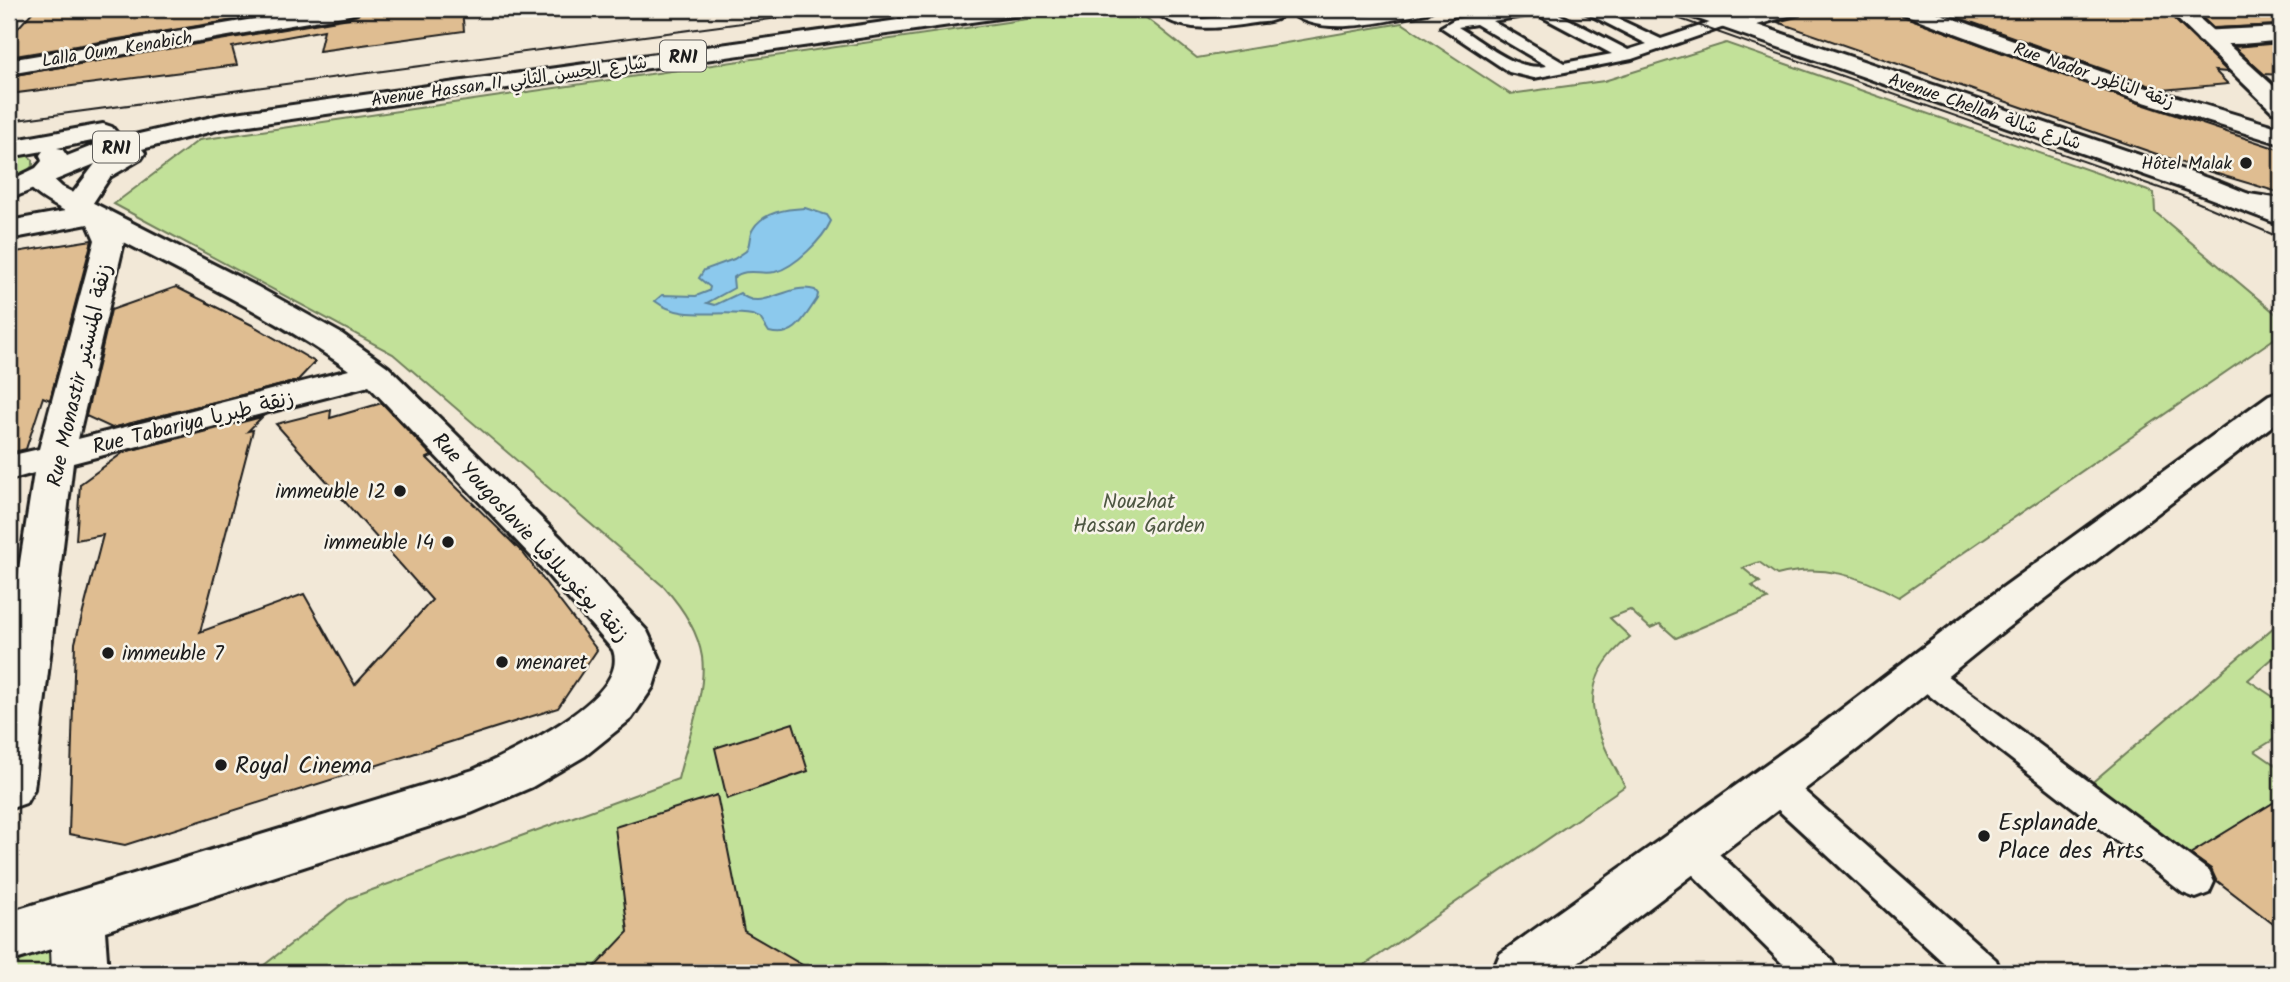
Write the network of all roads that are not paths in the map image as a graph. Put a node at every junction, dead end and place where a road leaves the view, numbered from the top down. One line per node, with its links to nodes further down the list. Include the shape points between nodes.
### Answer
1 (349, 9): 20 (street, Lalla Oum Kenabich)
2 (946, 9): 22 (street, Avenue Hassan II شارع الحسن الثاني / RN1)
3 (1020, 9): 26 (street, Avenue Hassan II شارع الحسن الثاني / RN1)
4 (1160, 9): 5 (lane, via 1178,20 1202,24 1270,13 1207,19)
5 (1185, 9)
6 (1293, 9): 7 (lane, via 1316,20 1339,22)
7 (1427, 9)
8 (1539, 9): 14 (lane); 19 (lane)
9 (1586, 9): 18 (lane)
10 (1688, 9): 15 (street, Avenue Chellah شارع شالة)
11 (1792, 9): 15 (street)
12 (1908, 9): 27 (street, Rue Nador زنقة الناظور, via 2139,93)
13 (2177, 9): 16 (street)
14 (1478, 19): 21 (lane); 21 (lane, via 1449,25 1449,29 1518,71)
15 (1730, 23): 18 (lane); 31 (street, Avenue Chellah شارع شالة)
16 (2207, 36): 17 (street); 23 (street)
17 (2278, 36)
18 (1659, 44): 19 (lane)
19 (1627, 56): 21 (lane)
20 (9, 67)
21 (1563, 69)
22 (414, 82): 24 (street); 28 (street, Avenue Hassan II شارع الحسن الثاني / RN1)
23 (2281, 106)
24 (162, 113)
25 (122, 118): 28 (street)
26 (188, 128): 29 (street, Avenue Hassan II شارع الحسن الثاني / RN1, via 109,149); 33 (street, via 108,166 94,178)
27 (2281, 136)
28 (11, 144): 29 (street, via 55,156 52,167)
29 (41, 176): 30 (street, RN1); 33 (street, Rue Yougoslavie زنقة يوغوسلافيا, via 52,193)
30 (9, 191)
31 (2243, 201): 32 (street); 34 (street, Avenue Chellah شارع شالة)
32 (2281, 207)
33 (86, 210): 35 (street); 36 (street, Rue Yougoslavie زنقة يوغوسلافيا, via 259,300); 38 (street, Rue Monastir زنقة المنستير, via 105,226 110,240)
34 (2281, 217)
35 (9, 230)
36 (376, 374): 38 (street, Rue Tabariya زنقة طبريا); 45 (street, Rue Yougoslavie زنقة يوغوسلافيا, via 547,548 631,642 639,658 633,681 582,732 512,776)
37 (2280, 405): 40 (street, via 1992,617)
38 (55, 457): 39 (street, Rue Tabariya زنقة طبريا); 42 (street, Rue Monastir زنقة المنستير)
39 (9, 468)
40 (1923, 674): 41 (street); 44 (lane)
41 (1773, 785): 43 (street); 50 (lane)
42 (9, 789)
43 (1689, 848): 48 (street); 49 (lane)
44 (2196, 882)
45 (77, 915): 46 (street, Rue Yougoslavie زنقة يوغوسلافيا); 47 (street)
46 (9, 937)
47 (80, 973)
48 (1520, 973)
49 (1818, 973)
50 (1982, 973)

